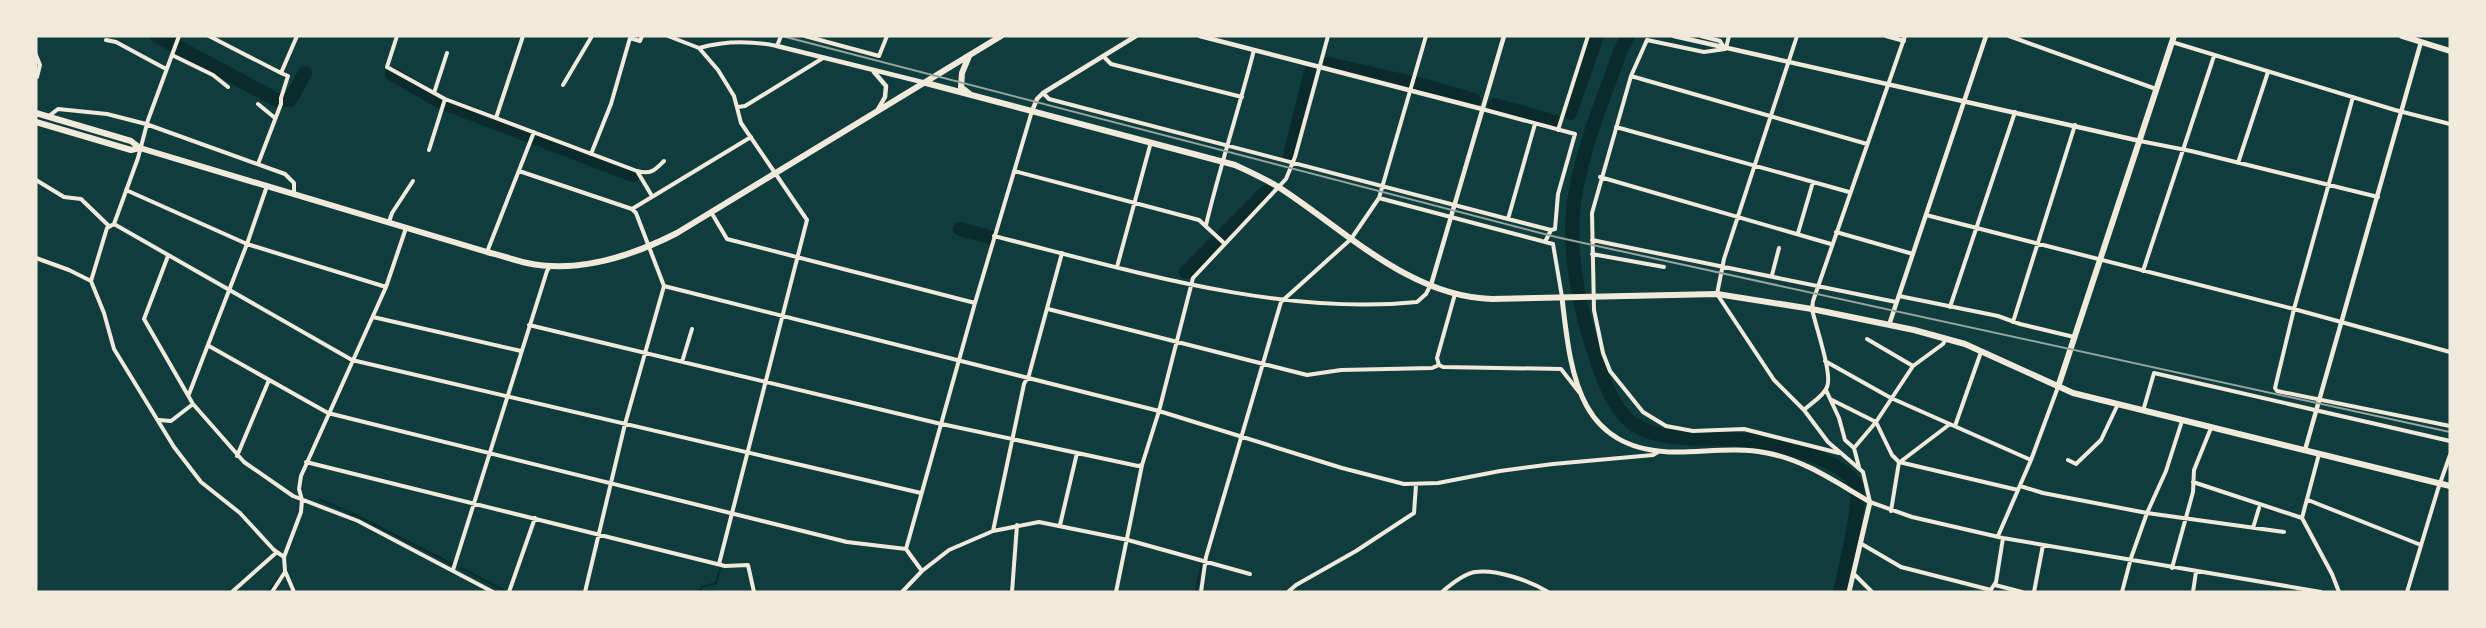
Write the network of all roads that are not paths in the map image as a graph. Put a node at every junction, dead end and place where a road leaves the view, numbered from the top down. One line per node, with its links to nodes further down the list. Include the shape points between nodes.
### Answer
1 (179, 36): 40 (street)
2 (209, 36): 50 (street)
3 (297, 36): 50 (street)
4 (397, 36): 59 (street, via 387,67)
5 (523, 36): 77 (street)
6 (592, 36): 55 (street)
7 (642, 36): 94 (street, via 640,41 630,38 611,104)
8 (668, 36): 34 (street)
9 (781, 36): 33 (street)
10 (805, 36): 32 (street)
11 (830, 36): 32 (street)
12 (887, 36): 32 (street, via 879,56)
13 (1136, 36): 42 (street)
14 (1200, 36): 36 (street)
15 (1328, 36): 46 (street)
16 (1426, 36): 58 (street)
17 (1504, 36): 68 (street)
18 (1588, 36): 84 (street)
19 (1674, 36): 35 (street)
20 (1701, 36): 35 (street, via 1720,41)
21 (1729, 36): 35 (street)
22 (1797, 36): 45 (street)
23 (1886, 36): 28 (street)
24 (1986, 36): 65 (street)
25 (2009, 36): 57 (street)
26 (2403, 36): 30 (main road)
27 (998, 37): 41 (main road)
28 (1904, 38): 54 (street)
29 (2173, 39): 43 (street); 57 (main road)
30 (2422, 39): 37 (main road); 71 (street)
31 (106, 40): 47 (street)
32 (828, 42)
33 (777, 46): 34 (street, via 761,43); 44 (street)
34 (699, 48): 67 (street, via 724,78)
35 (1725, 49): 45 (street); 51 (street, via 1704,52 1647,40)
36 (1254, 50): 46 (street); 62 (street)
37 (2450, 51)
38 (447, 53): 59 (street)
39 (36, 55): 52 (street, via 40,64)
40 (172, 55): 47 (street); 56 (street)
41 (969, 56): 53 (main road); 61 (main road, via 961,87)
42 (1103, 56): 60 (street); 62 (street, via 1111,64)
43 (2214, 56): 49 (street); 93 (street)
44 (823, 58): 48 (street); 67 (street, via 745,106)
45 (1789, 61): 54 (street); 74 (street)
46 (1320, 67): 58 (street); 97 (street)
47 (166, 69): 79 (street)
48 (871, 69): 53 (street); 73 (street, via 886,86)
49 (2268, 72): 63 (street); 98 (street)
50 (281, 73): 76 (street, via 288,76)
51 (1631, 76): 74 (street); 83 (street)
52 (36, 77)
53 (926, 83): 61 (main road); 73 (main road)
54 (1889, 84): 65 (street); 89 (street)
55 (563, 85)
56 (228, 87)
57 (2157, 90): 88 (main road)
58 (1410, 91): 68 (street); 111 (street)
59 (434, 93): 64 (street)
60 (1042, 93): 69 (street); 90 (street, via 1049,99)
61 (973, 96): 69 (main road)
62 (1242, 97): 90 (street)
63 (2353, 97): 71 (street); 109 (street)
64 (445, 99): 77 (street); 92 (street)
65 (1965, 100): 70 (street); 124 (street)
66 (258, 104): 76 (street)
67 (738, 106): 86 (street, via 741,123)
68 (1482, 109): 80 (street); 121 (street)
69 (1032, 111): 87 (main road); 103 (street)
70 (2015, 112): 82 (street); 132 (street)
71 (2402, 112): 81 (street); 118 (street)
72 (36, 113): 75 (main road)
73 (876, 113): 104 (main road)
74 (1772, 116): 89 (street); 100 (street)
75 (48, 117): 79 (street, via 58,109 107,114); 91 (main road, via 131,141)
76 (275, 118): 99 (street)
77 (496, 118): 85 (street)
78 (36, 122): 91 (main road, via 131,150)
79 (147, 124): 91 (street); 99 (street)
80 (1535, 124): 84 (street); 127 (street)
81 (2450, 124)
82 (2075, 125): 88 (street); 143 (street)
83 (1616, 127): 100 (street); 105 (street)
84 (1558, 130): 133 (street, via 1575,134 1558,194 1555,229)
85 (533, 136): 94 (street); 101 (street)
86 (751, 137): 104 (street); 117 (street)
87 (1151, 141): 95 (main road); 120 (street)
88 (2140, 141): 93 (street); 153 (main road)
89 (1867, 144): 115 (street)
90 (1229, 145): 95 (street); 97 (street)
91 (140, 148): 110 (main road); 114 (street)
92 (429, 150)
93 (2182, 150): 98 (street); 158 (street)
94 (591, 154): 102 (street)
95 (1223, 160): 113 (main road); 130 (street)
96 (664, 161): 102 (street, via 654,172)
97 (1294, 162): 111 (street); 113 (street)
98 (2238, 163): 109 (street)
99 (258, 164): 116 (street, via 288,176 294,183)
100 (1755, 167): 108 (street); 125 (street)
101 (519, 171): 122 (street); 146 (street)
102 (637, 171): 117 (street)
103 (1014, 171): 120 (street); 136 (street)
104 (776, 173): 123 (main road); 152 (street, via 807,220)
105 (1600, 177): 125 (street); 138 (street, via 1592,213)
106 (38, 181): 112 (street); 129 (street, via 64,197 81,199)
107 (413, 181): 128 (street)
108 (1813, 182): 115 (street); 135 (street)
109 (2329, 185): 118 (street); 178 (street)
110 (267, 186): 116 (main road); 141 (street)
111 (1383, 186): 119 (street); 121 (street)
112 (36, 187)
113 (1280, 188): 137 (main road); 139 (street)
114 (126, 190): 129 (street); 141 (street)
115 (1850, 192): 134 (street)
116 (294, 195): 128 (main road)
117 (652, 196): 122 (street)
118 (2378, 196): 182 (street)
119 (1379, 198): 126 (street); 137 (street)
120 (1134, 203): 130 (street, via 1199,220); 156 (street)
121 (1453, 204): 126 (street); 127 (street)
122 (632, 209): 144 (street)
123 (711, 212): 144 (main road); 152 (street, via 727,239)
124 (1926, 215): 132 (street); 149 (street)
125 (1738, 216): 135 (street); 155 (street)
126 (1450, 217): 140 (street); 162 (street)
127 (1508, 219): 133 (street)
128 (389, 223): 131 (main road)
129 (112, 225): 150 (street); 160 (street)
130 (1206, 226): 139 (street)
131 (406, 228): 146 (main road); 165 (street)
132 (1976, 229): 143 (street); 175 (street)
133 (1551, 230): 140 (street)
134 (1836, 232): 142 (street); 149 (street)
135 (1798, 233): 142 (street)
136 (994, 236): 147 (street); 174 (street)
137 (1351, 239): 162 (main road); 171 (street)
138 (1592, 240): 148 (street); 155 (street)
139 (1221, 241): 161 (street)
140 (1545, 242): 172 (street, via 1553,244)
141 (247, 244): 165 (street); 166 (street)
142 (1831, 244): 163 (street)
143 (2037, 244): 153 (street); 181 (street)
144 (649, 247): 154 (main road, via 604,261); 164 (street)
145 (1779, 248): 159 (street)
146 (487, 252): 154 (main road)
147 (1062, 253): 156 (street); 176 (street)
148 (1592, 254): 157 (street); 170 (street)
149 (1913, 254): 169 (street)
150 (168, 256): 166 (street); 208 (street, via 144,319)
151 (36, 258): 160 (street)
152 (798, 258): 174 (street); 179 (street)
153 (2101, 261): 158 (street); 186 (main road)
154 (551, 265): 183 (street)
155 (1722, 266): 159 (street); 168 (street)
156 (1117, 267): 161 (street)
157 (1664, 267)
158 (2144, 271): 178 (street)
159 (1772, 275): 163 (street)
160 (91, 281): 220 (street, via 111,343)
161 (1191, 284): 171 (street); 189 (street)
162 (1431, 285): 167 (main road); 171 (street, via 1421,299 1412,302 1322,304)
163 (1817, 285): 173 (street); 177 (street)
164 (664, 286): 179 (street); 194 (street)
165 (386, 287): 180 (street)
166 (229, 291): 190 (street); 195 (street)
167 (1455, 294): 172 (main road, via 1492,300); 200 (street, via 1437,358)
168 (1717, 294): 170 (main road); 177 (main road); 215 (street, via 1766,369)
169 (1899, 296): 173 (street); 175 (street)
170 (1593, 297): 172 (main road); 237 (street, via 1610,371 1632,400 1656,422 1693,431 1744,429)
171 (1284, 298): 199 (street)
172 (1564, 298): 207 (main road, via 1571,366)
173 (1896, 302): 184 (street)
174 (975, 303): 197 (street)
175 (1950, 307): 181 (street)
176 (1048, 309): 189 (street); 202 (street)
177 (1812, 309): 184 (main road); 198 (street)
178 (2294, 309): 182 (street); 211 (street, via 2275,388)
179 (783, 314): 197 (street); 204 (street)
180 (373, 317): 191 (street); 195 (street)
181 (2013, 322): 186 (street)
182 (2342, 322): 193 (street); 211 (street)
183 (529, 325): 191 (street); 194 (street)
184 (1888, 325): 188 (main road)
185 (692, 329): 196 (street)
186 (2075, 337): 205 (main road)
187 (1867, 339): 201 (street)
188 (1946, 339): 192 (main road); 201 (street)
189 (1177, 342): 199 (street); 216 (street)
190 (209, 346): 203 (street); 208 (street)
191 (521, 351): 209 (street)
192 (1982, 351): 205 (main road); 225 (street)
193 (2450, 352)
194 (645, 353): 196 (street); 223 (street)
195 (352, 360): 209 (street); 219 (street)
196 (682, 362): 204 (street)
197 (959, 362): 202 (street); 224 (street)
198 (1825, 362): 206 (street); 210 (street)
199 (1264, 364): 200 (street, via 1307,375); 228 (street)
200 (1439, 365): 207 (street, via 1561,369)
201 (1913, 366): 210 (street)
202 (1027, 379): 216 (street); 229 (street)
203 (268, 380): 219 (street); 240 (street)
204 (765, 383): 224 (street); 234 (street)
205 (2058, 387): 214 (main road); 241 (street)
206 (1826, 390): 212 (street); 215 (street)
207 (1579, 392): 235 (main road, via 1593,416 1615,437)
208 (189, 395): 213 (street)
209 (507, 396): 223 (street); 233 (street)
210 (1891, 398): 222 (street); 225 (street)
211 (2320, 399): 218 (street); 226 (street)
212 (1832, 400): 222 (street); 231 (street, via 1845,440)
213 (193, 404): 220 (street, via 171,421); 240 (street)
214 (2118, 405): 217 (main road); 242 (street, via 2097,444 2076,464)
215 (1804, 410): 237 (street)
216 (1159, 411): 228 (street); 245 (street)
217 (2144, 411): 218 (street, via 2154,373); 221 (main road)
218 (2316, 411): 230 (street); 232 (street)
219 (328, 413): 233 (street); 243 (street)
220 (159, 420): 278 (street, via 201,482 240,513)
221 (2182, 421): 227 (main road); 261 (street)
222 (1876, 422): 231 (street); 244 (street)
223 (625, 424): 234 (street); 248 (street)
224 (940, 424): 229 (street); 253 (street)
225 (1953, 425): 241 (street); 244 (street)
226 (2450, 426)
227 (2211, 428): 232 (main road); 247 (street)
228 (1242, 437): 250 (street, via 1377,478); 280 (street)
229 (1011, 439): 236 (street); 268 (street)
230 (2450, 441)
231 (1854, 448): 246 (street)
232 (2305, 450): 238 (main road)
233 (490, 452): 248 (street); 257 (street)
234 (747, 452): 253 (street); 260 (street)
235 (1658, 452): 250 (street); 256 (main road, via 1769,453 1808,467)
236 (1077, 453): 245 (street); 266 (street)
237 (1840, 453): 246 (street)
238 (2319, 453): 249 (main road); 255 (street)
239 (2450, 455): 249 (street)
240 (237, 456): 254 (street)
241 (2031, 460): 252 (street)
242 (2068, 460)
243 (306, 462): 254 (street, via 299,489); 257 (street)
244 (1899, 462): 252 (street); 259 (street)
245 (1142, 465): 273 (street)
246 (1859, 467): 256 (street, via 1866,479)
247 (2193, 482): 262 (street); 264 (street)
248 (612, 483): 260 (street); 270 (street)
249 (2440, 483): 251 (main road); 275 (street)
250 (1416, 485): 304 (street, via 1414,513)
251 (2450, 486)
252 (2019, 488): 261 (street); 271 (street)
253 (921, 493): 277 (street)
254 (302, 500): 279 (street); 284 (street, via 358,521)
255 (2308, 500): 264 (street); 275 (street)
256 (1868, 501): 259 (street); 274 (main road)
257 (474, 502): 263 (street); 284 (street)
258 (2259, 508): 267 (street)
259 (1891, 511): 271 (street)
260 (731, 513): 277 (street, via 847,542); 282 (street)
261 (2147, 513): 262 (street); 281 (street)
262 (2184, 517): 267 (street); 283 (street)
263 (535, 518): 270 (street); 297 (street)
264 (2302, 518): 315 (street)
265 (1017, 525): 266 (street); 268 (street); 301 (street)
266 (1060, 525): 273 (street)
267 (2253, 528): 269 (street)
268 (993, 531): 286 (street, via 949,550)
269 (2284, 532)
270 (600, 535): 282 (street); 298 (street)
271 (1998, 536): 272 (street)
272 (2003, 538): 276 (street); 291 (street)
273 (1128, 540): 280 (street); 302 (street)
274 (1860, 543): 288 (main road); 292 (street, via 1900,567)
275 (2421, 544): 316 (street)
276 (2043, 545): 281 (street); 310 (street)
277 (906, 549): 286 (street)
278 (277, 552): 279 (street); 293 (street)
279 (284, 557): 285 (street)
280 (1206, 561): 289 (street); 303 (street)
281 (2131, 561): 283 (street); 311 (street)
282 (719, 564): 299 (street, via 748,565)
283 (2172, 568): 287 (street)
284 (453, 570): 296 (street)
285 (285, 571): 294 (street); 295 (street)
286 (922, 571): 300 (street)
287 (2196, 572): 290 (street); 312 (street)
288 (1852, 573): 307 (main road); 308 (street)
289 (1250, 574)
290 (2276, 584): 313 (street); 314 (street)
291 (1995, 585): 292 (street); 309 (street)
292 (1990, 591)
293 (232, 592)
294 (272, 592)
295 (294, 592)
296 (493, 592)
297 (509, 592)
298 (585, 592)
299 (754, 592)
300 (902, 592)
301 (1012, 592)
302 (1116, 592)
303 (1201, 592)
304 (1288, 592)
305 (1442, 592): 306 (street, via 1474,572 1503,574)
306 (1548, 592)
307 (1849, 592)
308 (1872, 592)
309 (2022, 592)
310 (2034, 592)
311 (2122, 592)
312 (2193, 592)
313 (2274, 592)
314 (2321, 592)
315 (2339, 592)
316 (2407, 592)

